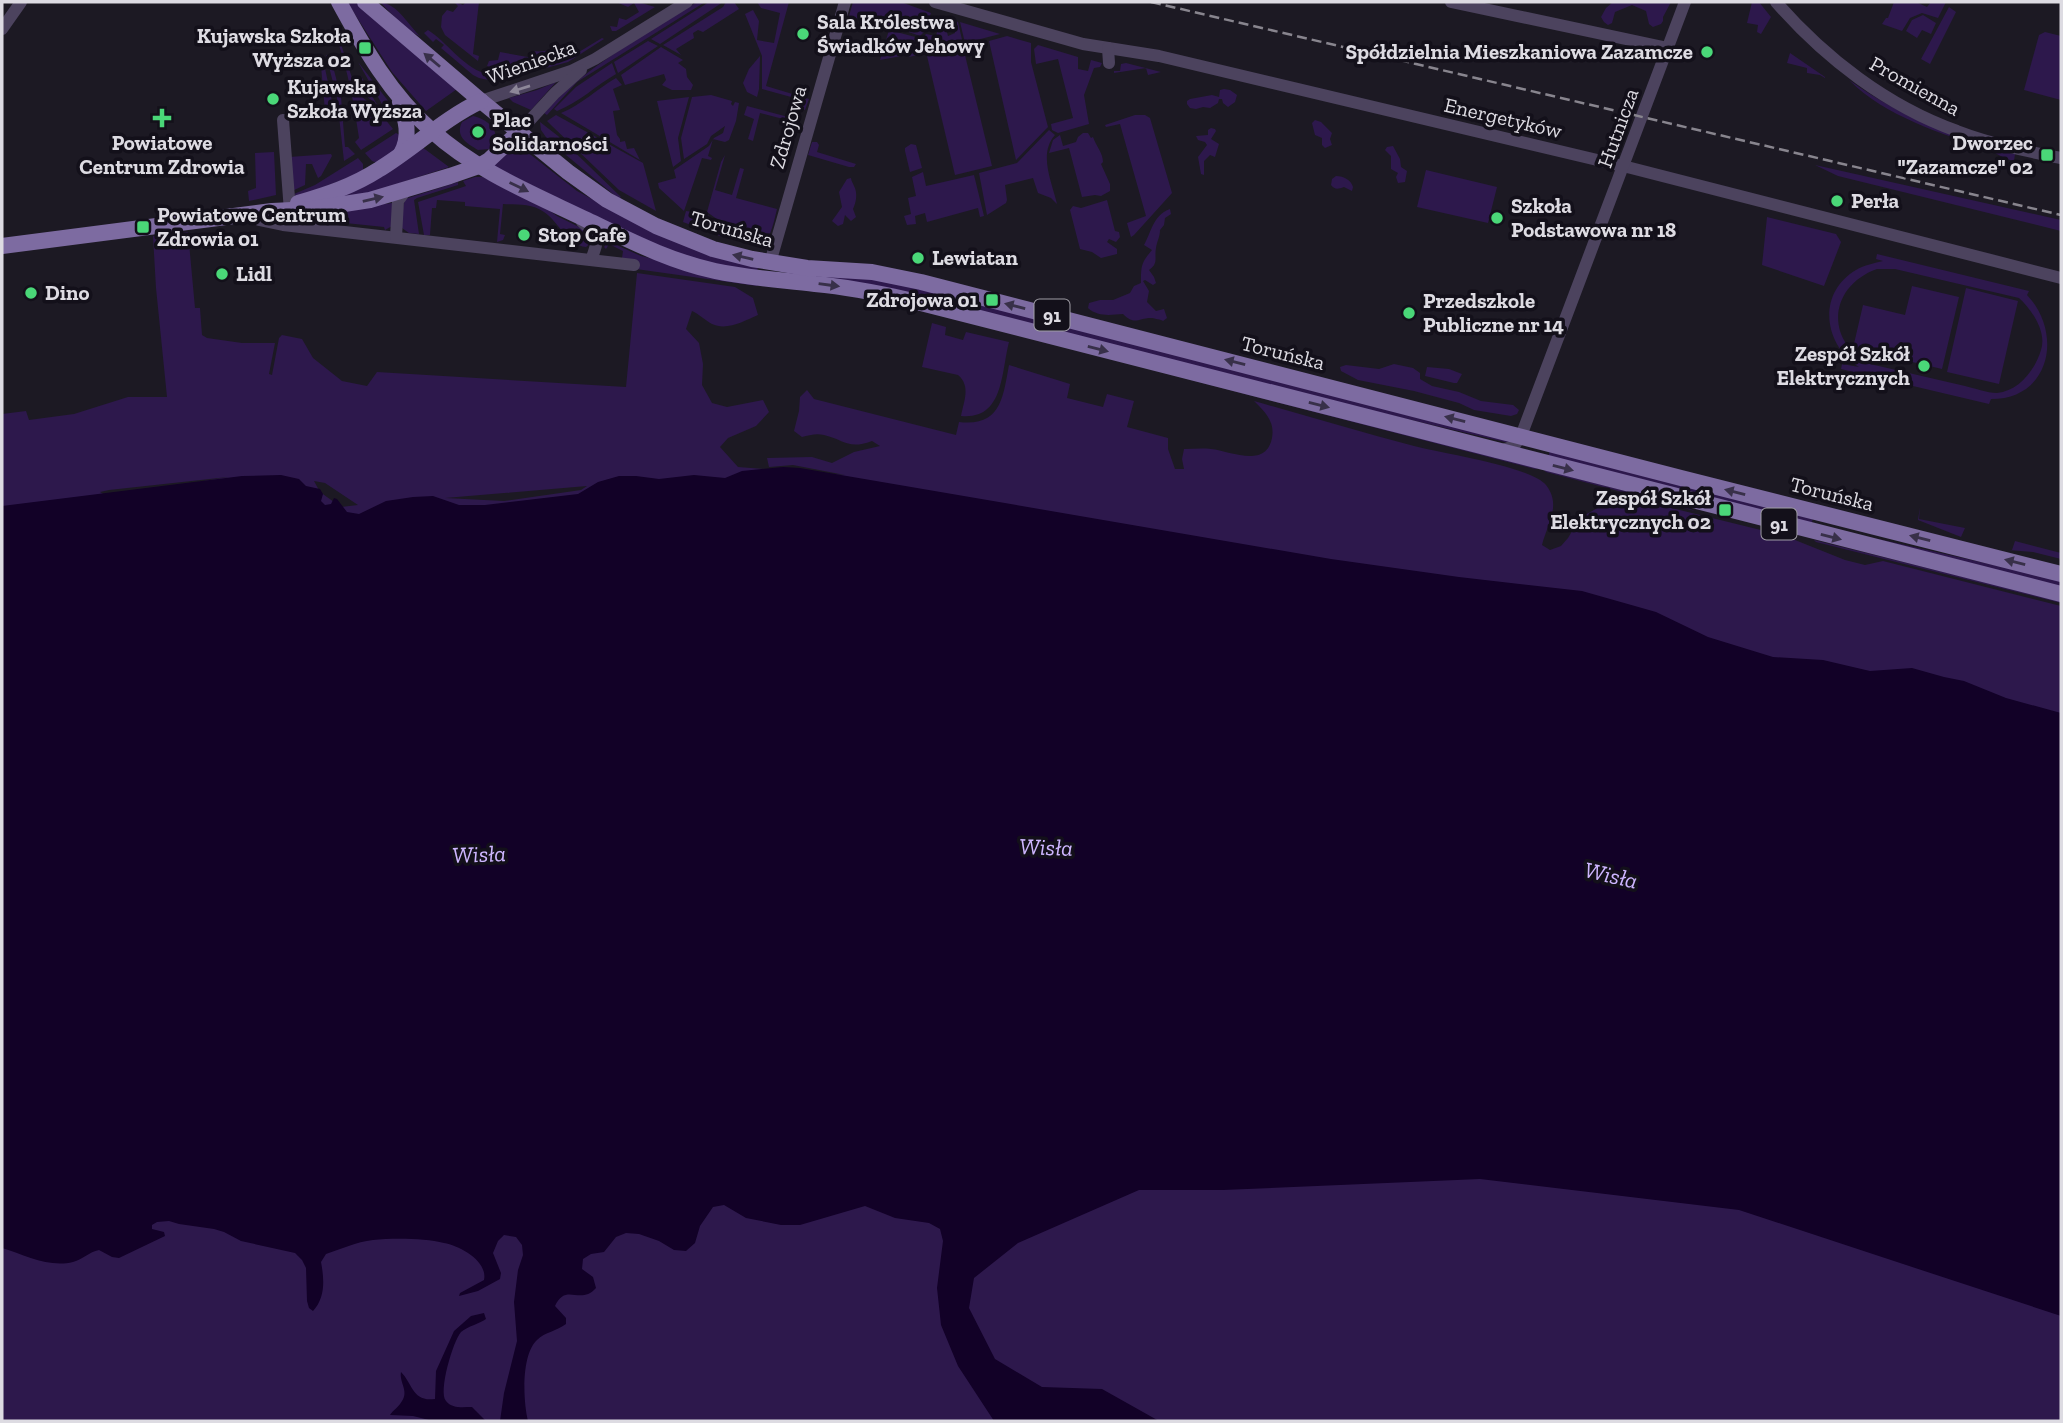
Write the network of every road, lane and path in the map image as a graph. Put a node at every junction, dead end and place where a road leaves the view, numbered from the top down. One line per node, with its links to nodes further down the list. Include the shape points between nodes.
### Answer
1 (21, 2): 10 (street)
2 (338, 2): 15 (main road, 91)
3 (365, 2): 16 (main road, 91, one-way to 3)
4 (687, 2): 13 (street, Wieniecka)
5 (845, 2): 33 (street, Zdrojowa)
6 (935, 2): 11 (street, Energetyków)
7 (1451, 2): 12 (street)
8 (1685, 2): 12 (street, Hutnicza)
9 (1776, 2): 21 (street, Promienna, via 1840,65 1907,108 1957,131)
10 (2, 29)
11 (1108, 48): 14 (street); 23 (street, Energetyków, via 1159,56)
12 (1668, 48): 23 (street, Hutnicza)
13 (595, 59): 16 (street, Wieniecka, one-way to 16); 19 (street, Wieniecka)
14 (1109, 63)
15 (396, 93): 18 (main road, 91); 20 (main road, via 408,132)
16 (481, 101): 18 (main road); 19 (main road, 91)
17 (283, 120): 25 (street)
18 (432, 131): 20 (main road); 22 (main road, 91)
19 (519, 132): 22 (main road); 33 (main road, Toruńska / 91, one-way to 19, via 713,249 656,226 590,188)
20 (400, 155): 25 (main road, via 342,189)
21 (2061, 159)
22 (479, 166): 24 (main road); 27 (main road, Toruńska / 91, one-way to 27)
23 (1624, 166): 35 (street, Energetyków); 36 (street, Hutnicza)
24 (407, 189): 25 (main road, one-way to 24, via 355,203); 28 (street, via 398,201)
25 (290, 208): 26 (main road)
26 (265, 212): 28 (street, via 259,220); 30 (main road)
27 (578, 215): 29 (street, Toruńska, via 595,233); 31 (main road, Toruńska / 91)
28 (396, 237): 32 (street)
29 (598, 244): 31 (street, via 610,239); 32 (street)
30 (2, 246)
31 (644, 247): 37 (main road, Toruńska / 91, one-way to 37, via 719,272 909,300)
32 (591, 260): 34 (street)
33 (771, 263): 36 (main road, Toruńska / 91, one-way to 33, via 921,282 872,272)
34 (634, 265)
35 (2061, 278)
36 (1521, 436): 37 (street, via 1514,446); 38 (main road, Toruńska / 91, one-way to 36)
37 (1497, 452): 39 (main road, Toruńska / 91, one-way to 39)
38 (1872, 526): 39 (main road); 40 (main road, Toruńska / 91, one-way to 38)
39 (1867, 546): 41 (main road, Toruńska / 91)
40 (2061, 574)
41 (2061, 594)

